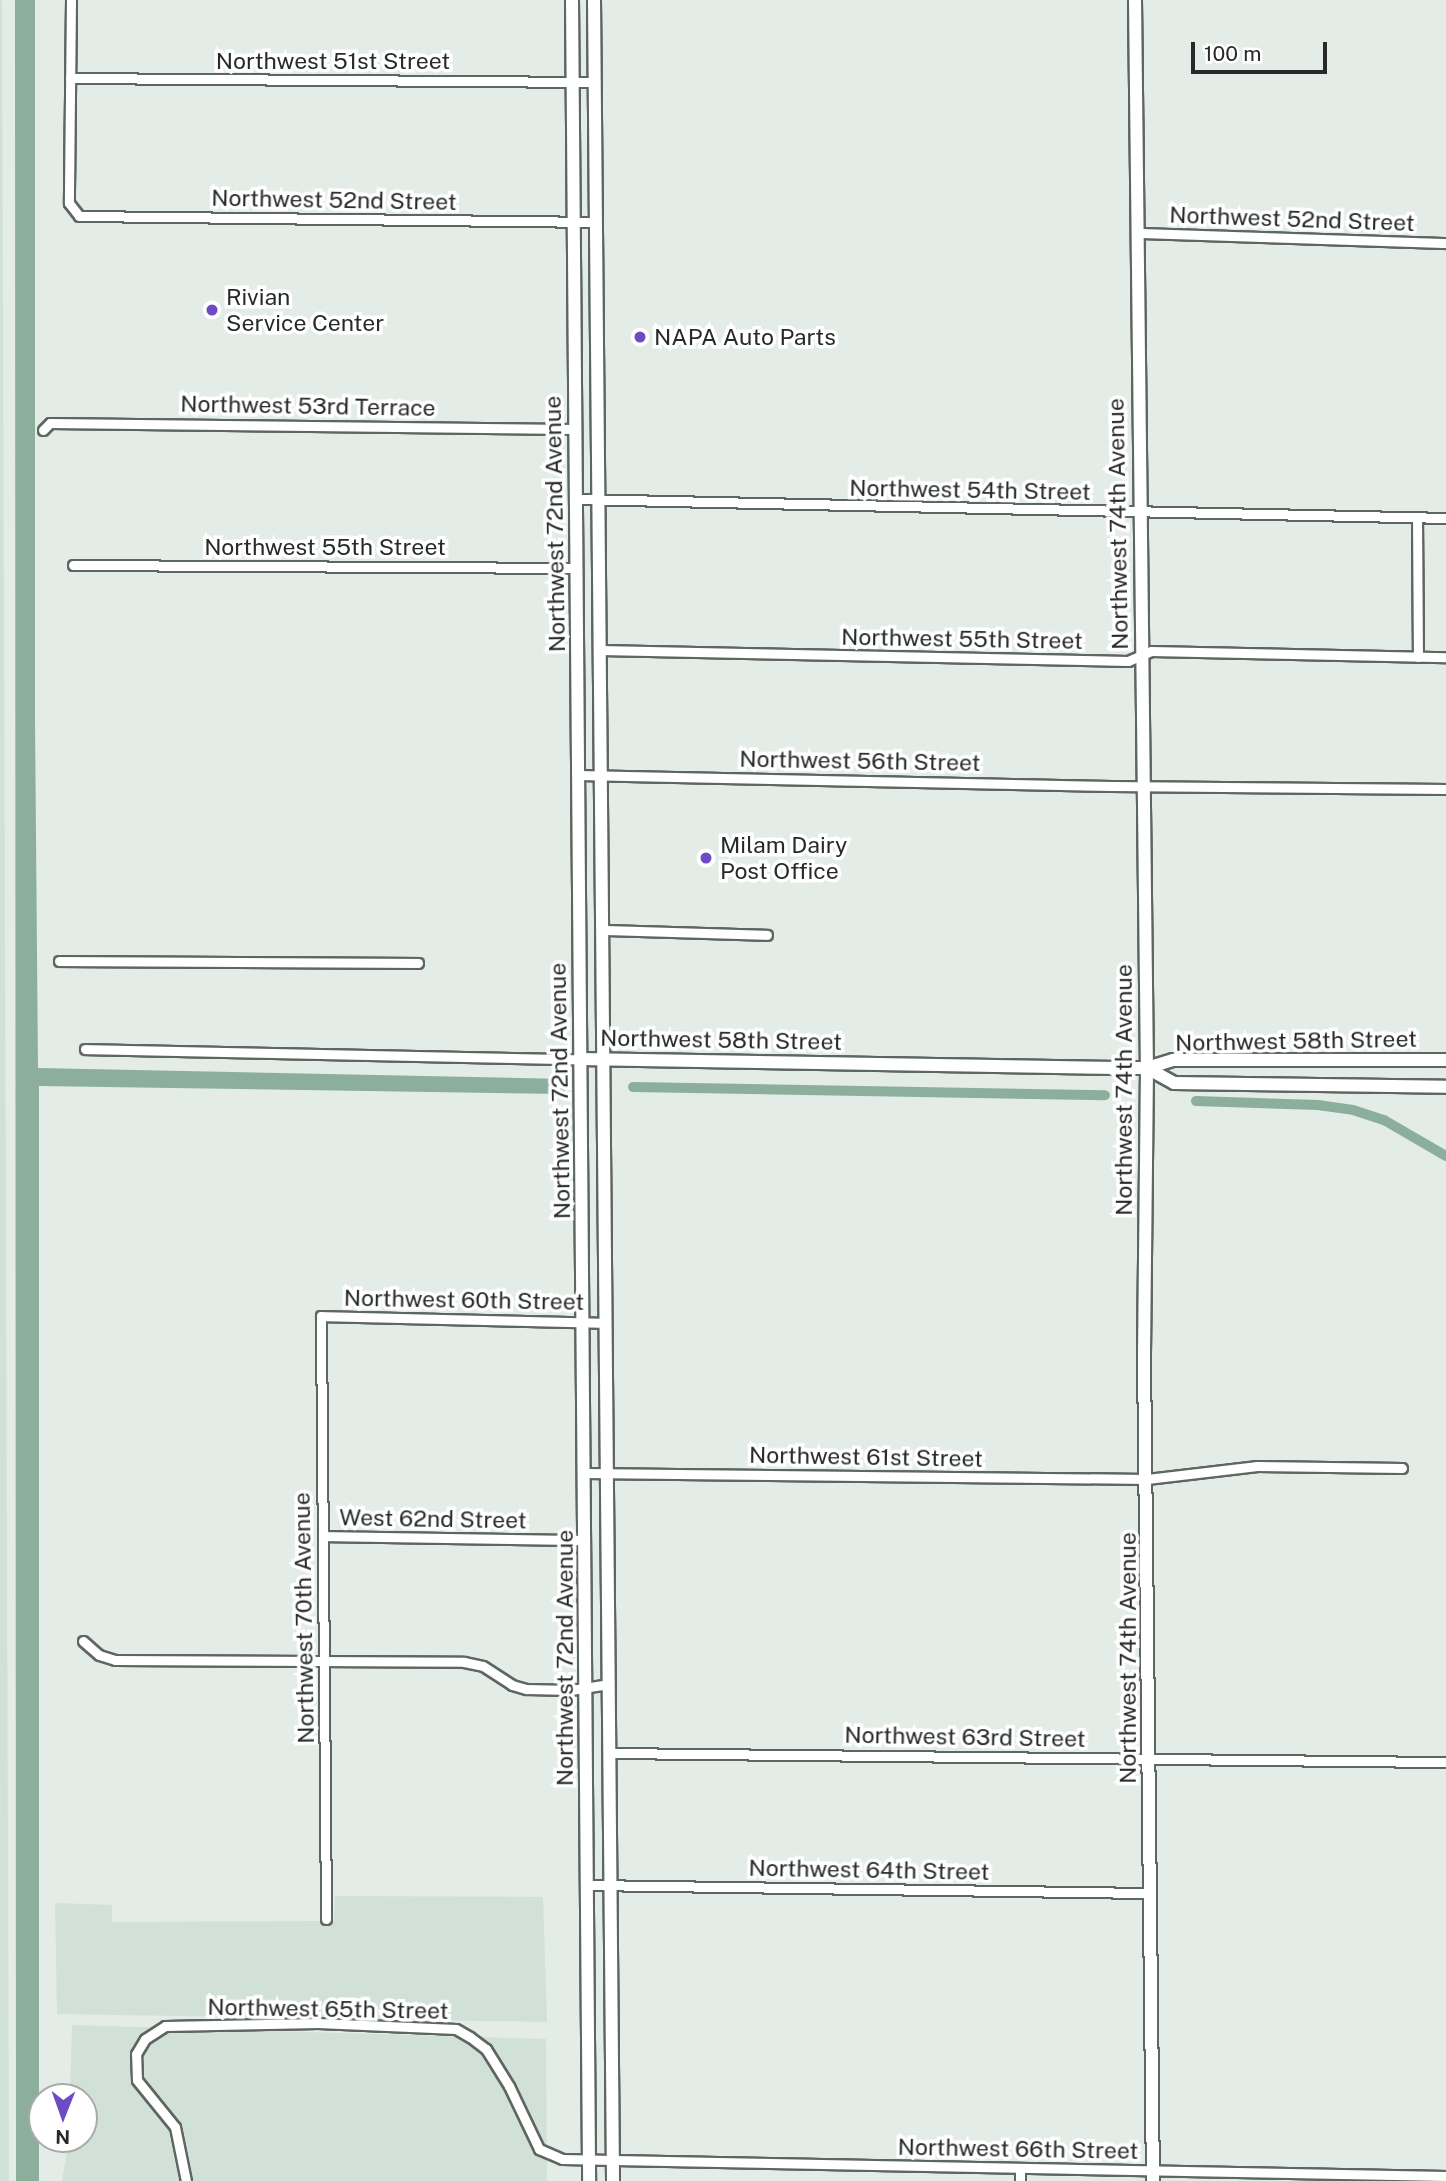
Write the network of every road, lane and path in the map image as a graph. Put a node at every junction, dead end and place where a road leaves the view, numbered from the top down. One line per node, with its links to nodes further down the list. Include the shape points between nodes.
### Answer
1 (71, 0): 5 (street)
2 (572, 0): 6 (main road, Northwest 72nd Avenue)
3 (594, 0): 7 (main road, Northwest 72nd Avenue)
4 (1135, 0): 10 (main road, Northwest 74th Avenue)
5 (71, 78): 6 (street, Northwest 51st Street); 8 (street, Northwest 52nd Street, via 69,203 79,216)
6 (572, 82): 7 (street, Northwest 51st Street); 8 (main road, Northwest 72nd Avenue)
7 (596, 82): 9 (main road, Northwest 72nd Avenue)
8 (574, 222): 9 (street, Northwest 52nd Street); 12 (main road, Northwest 72nd Avenue)
9 (596, 222): 15 (main road, Northwest 72nd Avenue)
10 (1138, 233): 11 (street, Northwest 52nd Street); 16 (main road, Northwest 74th Avenue)
11 (1446, 243)
12 (575, 429): 13 (street, Northwest 53rd Terrace, via 50,423); 14 (main road, Northwest 72nd Avenue)
13 (43, 430)
14 (577, 499): 15 (street, Northwest 54th Street); 20 (main road, Northwest 72nd Avenue)
15 (598, 500): 16 (street, Northwest 54th Street); 21 (main road, Northwest 72nd Avenue)
16 (1139, 513): 17 (street, Northwest 54th Street); 22 (main road, Northwest 74th Avenue)
17 (1417, 518): 18 (street, Northwest 54th Street); 23 (street)
18 (1446, 518)
19 (73, 565): 20 (street, Northwest 55th Street)
20 (577, 568): 25 (main road, Northwest 72nd Avenue)
21 (600, 650): 22 (street, Northwest 55th Street, via 1128,662); 26 (main road, Northwest 72nd Avenue)
22 (1140, 657): 23 (street, Northwest 55th Street, via 1151,651); 27 (main road, Northwest 74th Avenue)
23 (1418, 657): 24 (street, Northwest 55th Street)
24 (1446, 657)
25 (578, 775): 26 (street, Northwest 56th Street); 34 (main road, Northwest 72nd Avenue)
26 (601, 775): 27 (street, Northwest 56th Street); 29 (main road, Northwest 72nd Avenue)
27 (1142, 786): 28 (street, Northwest 56th Street); 37 (main road, Northwest 74th Avenue)
28 (1446, 789)
29 (602, 930): 30 (street); 35 (main road, Northwest 72nd Avenue)
30 (767, 935)
31 (59, 961): 32 (street)
32 (418, 963)
33 (85, 1049): 34 (street, Northwest 58th Street)
34 (580, 1059): 35 (main road, Northwest 58th Street); 40 (main road, Northwest 72nd Avenue)
35 (604, 1059): 37 (main road, Northwest 58th Street); 41 (main road, Northwest 72nd Avenue)
36 (1446, 1060): 37 (main road, Northwest 58th Street, via 1173,1060)
37 (1147, 1068): 38 (main road, Northwest 58th Street, via 1174,1083); 45 (main road, Northwest 74th Avenue)
38 (1446, 1087)
39 (321, 1316): 40 (street, Northwest 60th Street); 46 (street, Northwest 70th Avenue)
40 (583, 1321): 41 (street, Northwest 60th Street); 43 (main road, Northwest 72nd Avenue)
41 (606, 1323): 44 (main road, Northwest 72nd Avenue)
42 (1402, 1468): 45 (street, Northwest 61st Street, via 1257,1466)
43 (585, 1473): 44 (street, Northwest 61st Street); 47 (main road, Northwest 72nd Avenue)
44 (607, 1474): 45 (street, Northwest 61st Street); 50 (main road, Northwest 72nd Avenue)
45 (1147, 1479): 53 (main road, Northwest 74th Avenue)
46 (323, 1536): 47 (street, West 62nd Street); 49 (street, Northwest 70th Avenue)
47 (585, 1540): 51 (main road, Northwest 72nd Avenue)
48 (83, 1641): 49 (street, via 99,1656 115,1660)
49 (323, 1661): 51 (street, via 464,1662 483,1666 526,1689); 58 (street, Northwest 70th Avenue)
50 (608, 1684): 51 (street); 52 (main road, Northwest 72nd Avenue)
51 (586, 1688): 55 (main road, Northwest 72nd Avenue)
52 (609, 1753): 53 (street, Northwest 63rd Street); 56 (main road, Northwest 72nd Avenue)
53 (1149, 1758): 54 (street, Northwest 63rd Street); 57 (main road, Northwest 74th Avenue)
54 (1446, 1762)
55 (588, 1885): 56 (street, Northwest 64th Street); 59 (main road, Northwest 72nd Avenue)
56 (610, 1886): 57 (street, Northwest 64th Street); 60 (main road, Northwest 72nd Avenue)
57 (1150, 1893): 62 (main road, Northwest 74th Avenue)
58 (326, 1919)
59 (589, 2161): 60 (street, Northwest 66th Street); 64 (street, Northwest 65th Street, via 562,2159 539,2149 486,2049 456,2029 318,2024 165,2026 145,2039 136,2054 137,2080 175,2127); 65 (main road, Northwest 72nd Avenue)
60 (612, 2161): 61 (street, Northwest 66th Street); 66 (main road, Northwest 72nd Avenue)
61 (1020, 2169): 62 (street, Northwest 66th Street); 67 (street)
62 (1153, 2175): 63 (street, Northwest 66th Street)
63 (1446, 2176)
64 (186, 2181)
65 (589, 2181)
66 (613, 2181)
67 (1020, 2181)

